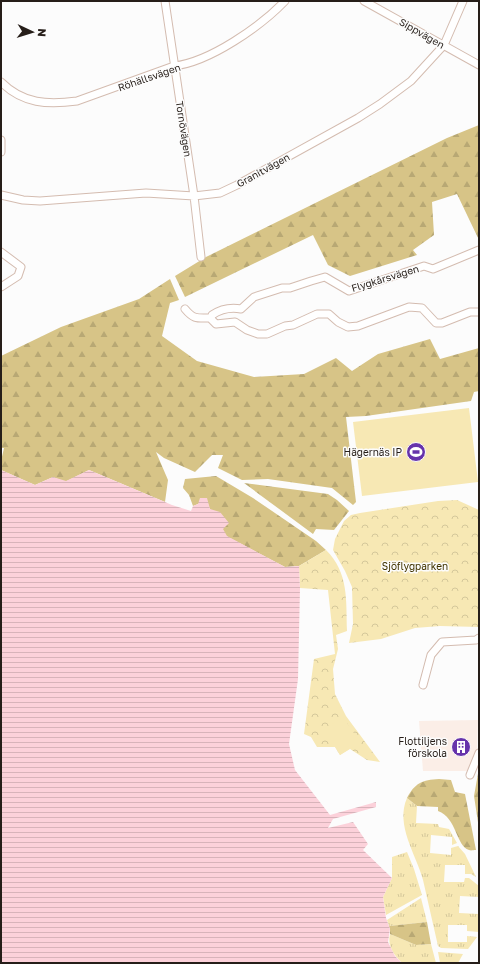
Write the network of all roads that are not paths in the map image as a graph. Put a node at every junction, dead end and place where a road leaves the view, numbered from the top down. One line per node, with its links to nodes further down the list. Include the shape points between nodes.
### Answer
1 (165, 1): 7 (street, Tornövägen)
2 (285, 1): 7 (street, Röhällsvägen, via 260,24 231,42 206,56 184,65)
3 (364, 1): 5 (street, Sippvägen)
4 (463, 1): 5 (street, Granitvägen)
5 (444, 45): 6 (street, Sippvägen); 12 (street, Granitvägen, via 411,81 358,118 237,185 220,193)
6 (479, 64)
7 (174, 66): 8 (street, Röhällsvägen, via 77,101 62,103 33,102); 12 (street, Tornövägen)
8 (1, 82)
9 (1, 140): 10 (street)
10 (1, 152)
11 (1, 195): 12 (street, Granitvägen, via 40,201 146,193)
12 (194, 196): 15 (street, Tornövägen)
13 (479, 250): 19 (street, Flygkårsvägen, via 433,269 424,266 349,291 325,277 254,297 241,309 223,310)
14 (1, 252): 16 (street, via 22,267 18,276)
15 (201, 257)
16 (1, 287)
17 (185, 309): 19 (street, via 191,316 199,319)
18 (479, 312): 19 (street, via 470,312 436,323 422,308 409,307 358,326 348,327 329,314 317,314 267,334 252,332 235,322 216,324)
19 (211, 318)
20 (479, 638): 21 (street, via 442,642 431,655)
21 (423, 685)
22 (479, 754): 23 (street)
23 (470, 775)

